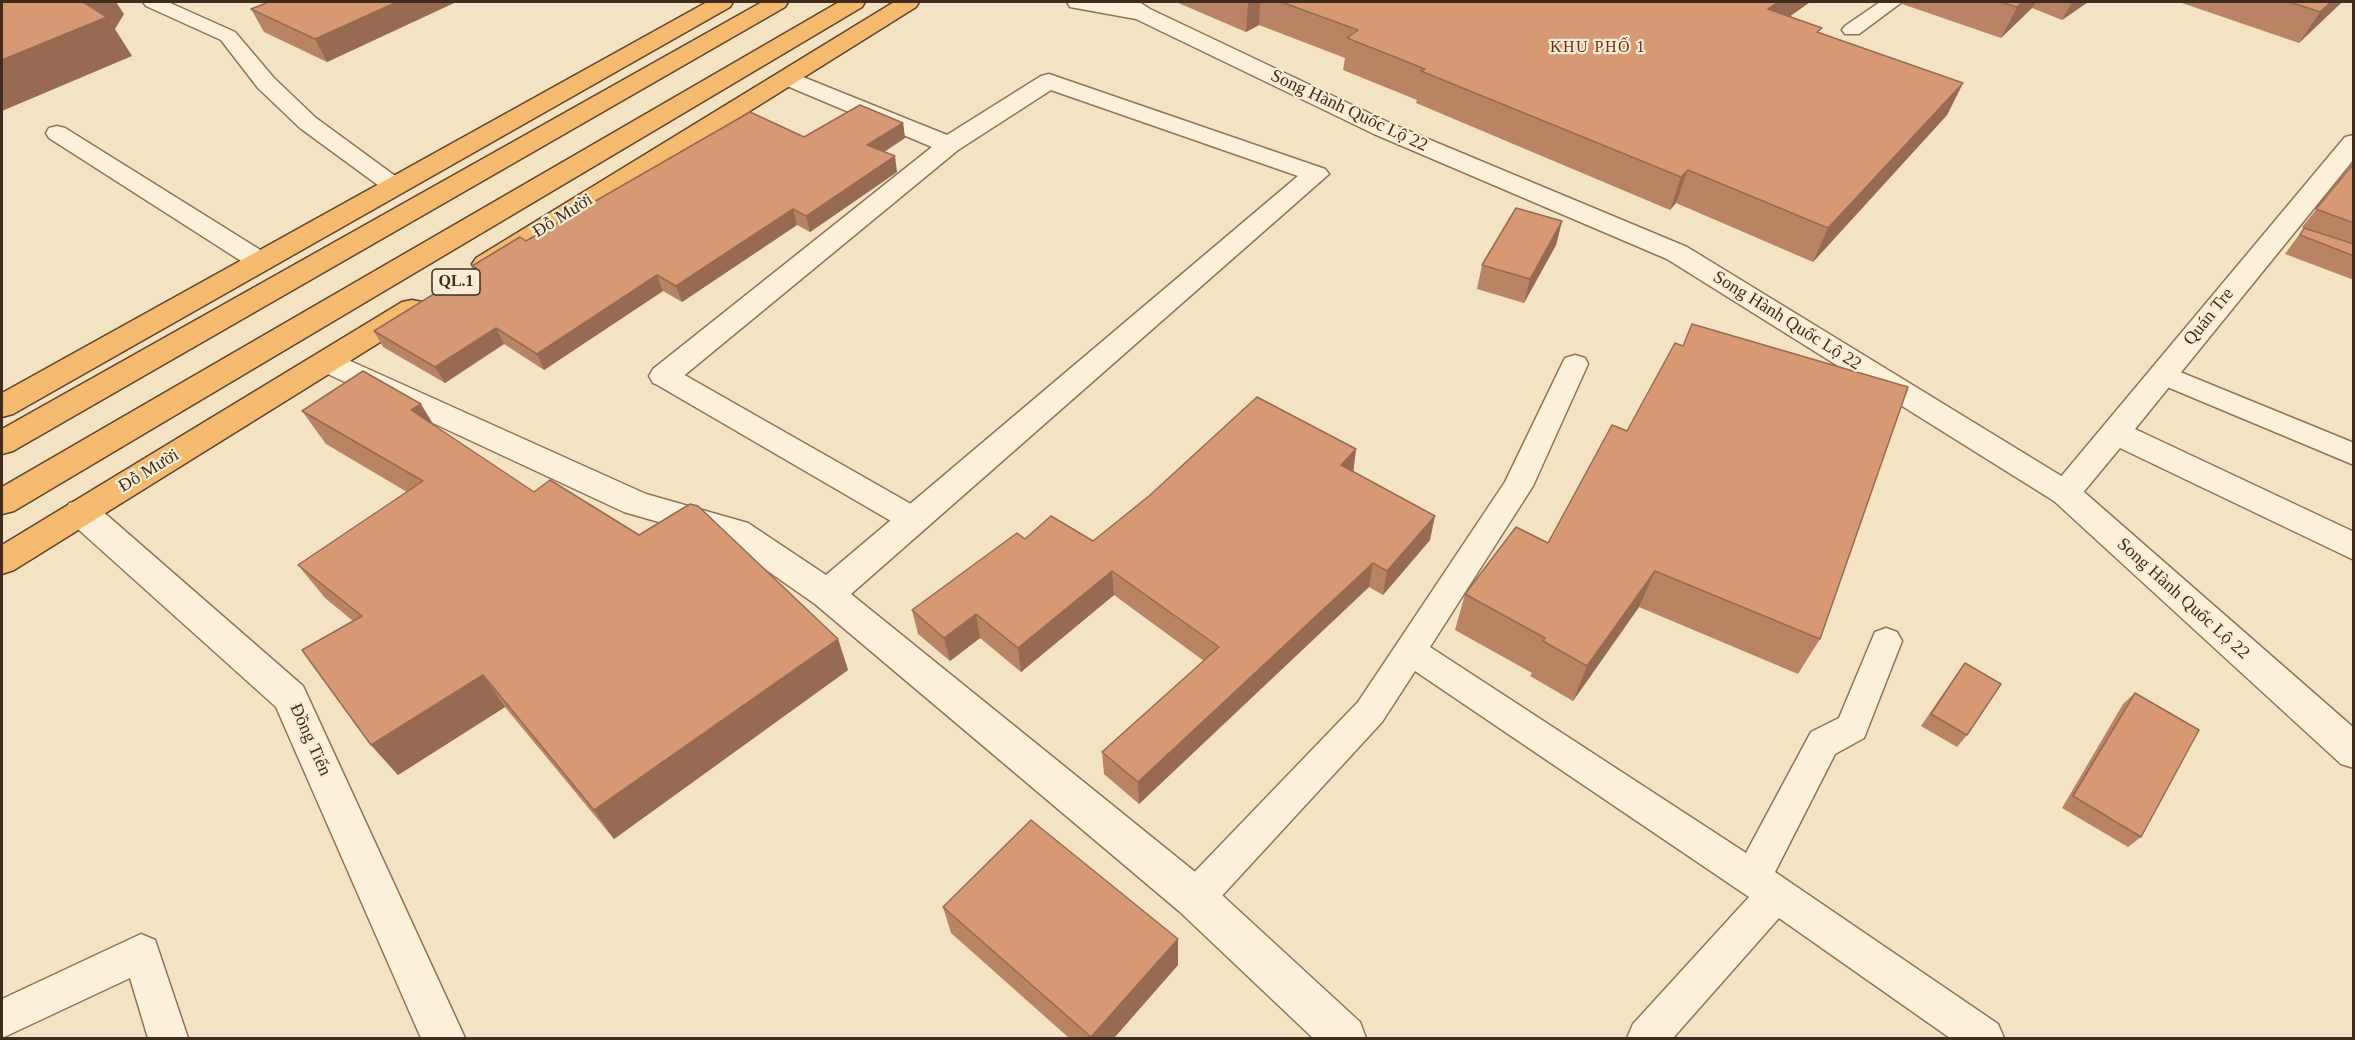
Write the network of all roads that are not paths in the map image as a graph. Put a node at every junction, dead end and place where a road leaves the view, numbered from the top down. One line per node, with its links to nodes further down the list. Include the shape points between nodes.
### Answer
1 (153, 2): 18 (lane, via 228,36 266,83 308,123)
2 (722, 2): 12 (highway)
3 (749, 2): 12 (highway)
4 (777, 2): 28 (highway)
5 (854, 2): 11 (highway, Đỗ Mười / QL.1)
6 (894, 2): 11 (highway, QL.1)
7 (908, 2): 14 (highway, Đỗ Mười / QL.1)
8 (1078, 2): 10 (street, Song Hành Quốc Lộ 22)
9 (1892, 2): 13 (lane)
10 (1134, 8): 30 (street, Song Hành Quốc Lộ 22, via 1383,129 1677,253)
11 (817, 23): 31 (highway, Đỗ Mười / QL.1)
12 (672, 29): 18 (highway)
13 (1852, 30)
14 (788, 78): 17 (street); 20 (highway, Đỗ Mười / QL.1)
15 (57, 133): 19 (lane)
16 (2354, 142): 24 (street, Quán Tre, via 2290,235)
17 (949, 145): 25 (street); 33 (street, via 1049,81 1316,174)
18 (394, 186): 19 (highway)
19 (261, 262): 26 (highway)
20 (467, 276)
21 (437, 294): 22 (highway, Đỗ Mười / QL.1)
22 (327, 362): 32 (highway, Đỗ Mười / QL.1); 36 (street, via 636,503 736,532)
23 (1575, 364): 38 (lane, via 1518,486)
24 (2163, 374): 27 (street, Quán Tre); 29 (lane)
25 (664, 376): 33 (lane)
26 (2, 406)
27 (2115, 432): 30 (street, Quán Tre); 34 (street)
28 (2, 443)
29 (2354, 455)
30 (2065, 493): 39 (street, Song Hành Quốc Lộ 22)
31 (2, 502)
32 (81, 512): 35 (highway, Đỗ Mười / QL.1); 44 (street, Đồng Tiến, via 290,697)
33 (914, 519): 36 (street)
34 (2354, 547)
35 (2, 561)
36 (827, 594): 41 (street)
37 (1886, 641): 40 (lane, via 1852,728 1823,743)
38 (1411, 651): 40 (lane); 41 (lane, via 1370,712)
39 (2354, 752)
40 (1764, 886): 46 (lane); 47 (lane)
41 (1195, 898): 45 (street)
42 (2, 1019): 43 (lane, via 141,953)
43 (168, 1038)
44 (443, 1038)
45 (1344, 1038)
46 (1647, 1038)
47 (1984, 1038)

